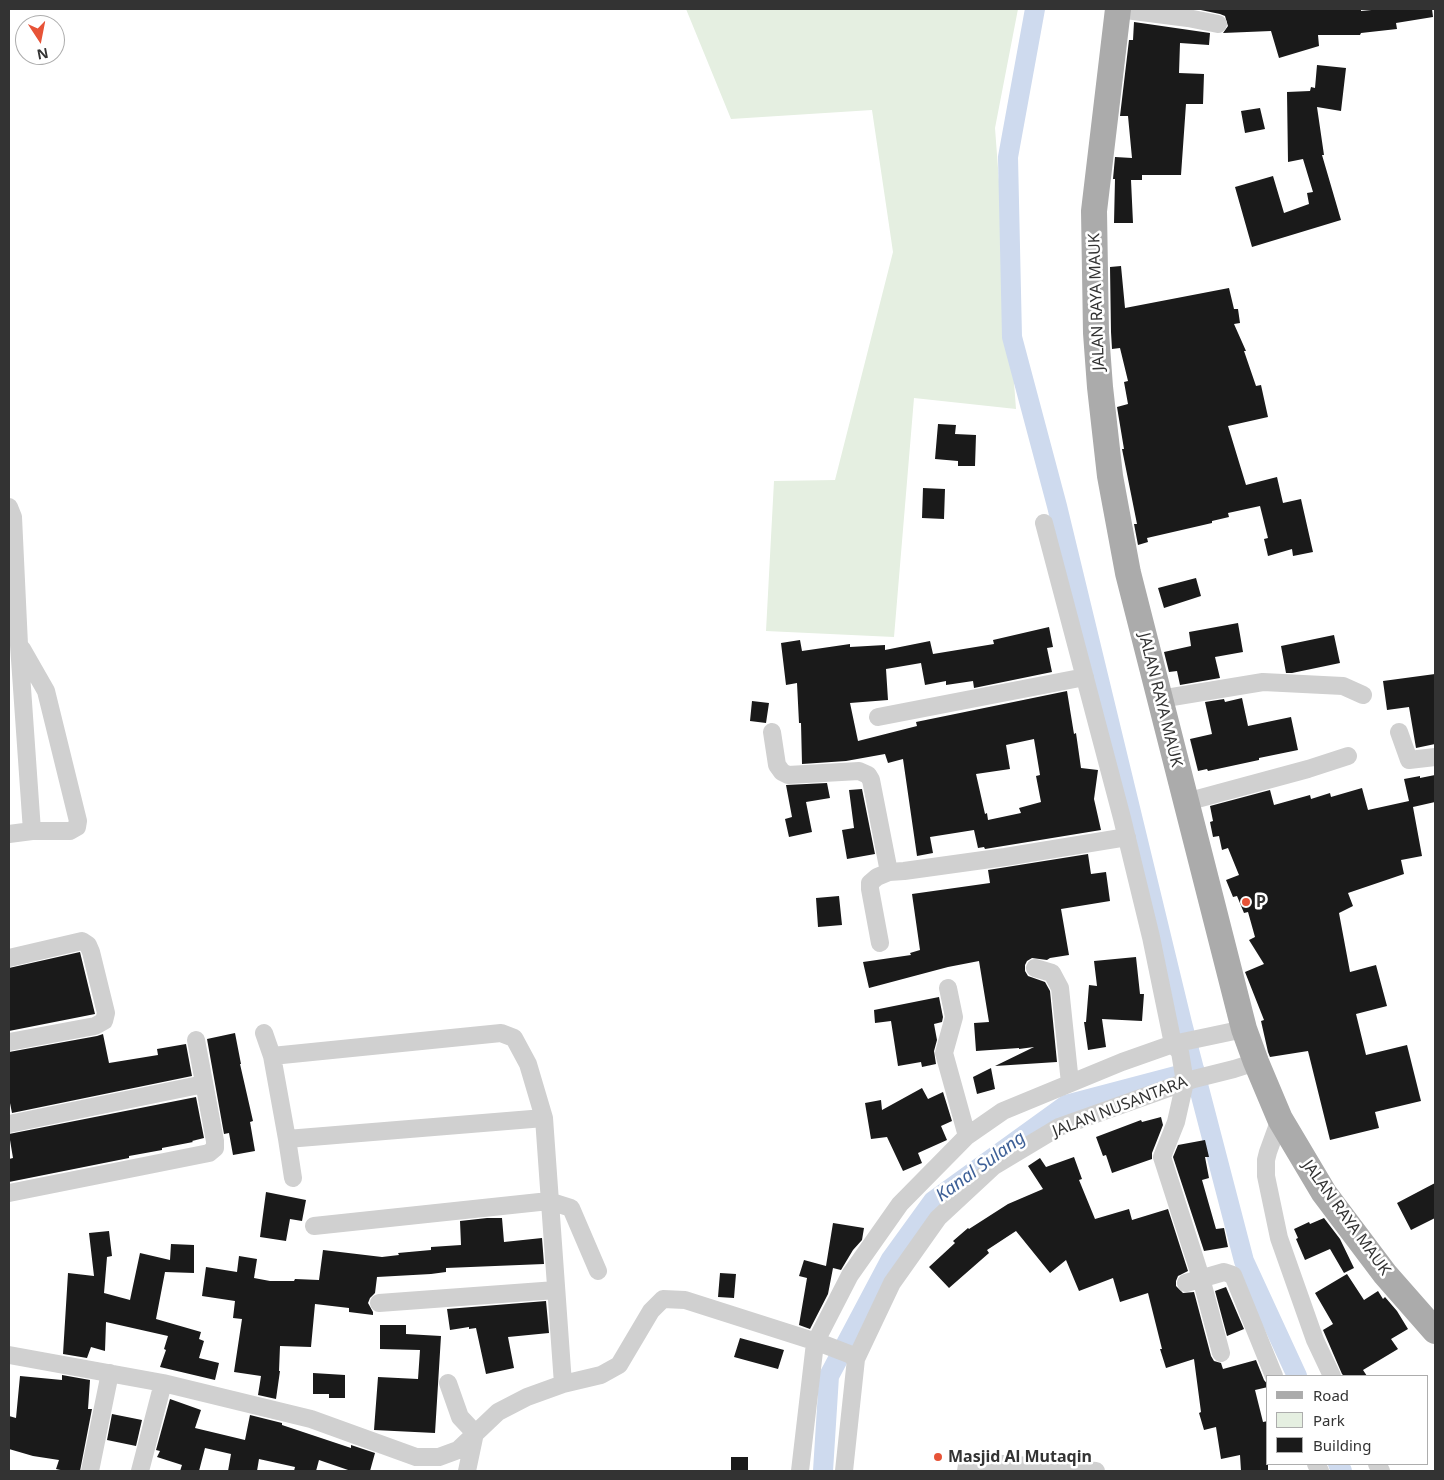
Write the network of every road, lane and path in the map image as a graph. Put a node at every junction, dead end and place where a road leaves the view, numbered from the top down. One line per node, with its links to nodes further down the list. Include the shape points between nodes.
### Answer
1 (1118, 9): 2 (street); 8 (main road, JALAN RAYA MAUK, via 1094,211 1096,333 1110,476 1128,573)
2 (1218, 24)
3 (9, 508): 5 (street, via 13,517)
4 (1044, 523): 6 (street)
5 (19, 645): 15 (street); 15 (street, via 46,691 78,821 70,831)
6 (1085, 677): 9 (street); 17 (street)
7 (1363, 695): 8 (street, via 1343,686 1263,682)
8 (1160, 699): 14 (main road, JALAN RAYA MAUK)
9 (878, 717)
10 (772, 732): 18 (street, via 777,765 788,775 859,771 868,775)
11 (1399, 732): 13 (street, via 1409,760)
12 (1348, 756): 14 (street)
13 (1435, 757)
14 (1186, 802): 23 (main road, JALAN RAYA MAUK)
15 (32, 831): 16 (street)
16 (9, 834)
17 (1127, 837): 18 (street); 27 (street)
18 (889, 872): 19 (street, via 870,883)
19 (880, 943)
20 (9, 958): 26 (street, via 82,941 91,952 106,1013 104,1021 95,1026)
21 (1035, 968): 31 (street, via 1052,974 1060,988)
22 (948, 988): 36 (street, via 954,1017 944,1053)
23 (1237, 1032): 27 (street); 29 (main road, JALAN RAYA MAUK)
24 (264, 1033): 28 (street)
25 (196, 1040): 32 (street)
26 (9, 1042)
27 (1178, 1046): 30 (street); 31 (street)
28 (272, 1056): 33 (street, via 501,1033 514,1038 528,1064); 37 (street)
29 (1245, 1066): 30 (street, JALAN NUSANTARA); 34 (main road, JALAN RAYA MAUK)
30 (1188, 1080): 43 (street, via 1162,1157); 50 (street, JALAN NUSANTARA, via 1059,1127 994,1166 938,1218 892,1283)
31 (1070, 1083): 36 (street, via 1003,1111)
32 (204, 1084): 35 (street); 39 (street, via 215,1141 215,1148 209,1153)
33 (544, 1118): 37 (street); 40 (street)
34 (1280, 1119): 46 (main road, JALAN RAYA MAUK, via 1324,1193 1385,1274); 53 (street, via 1266,1160 1266,1176 1279,1238 1315,1340)
35 (9, 1124)
36 (967, 1136): 47 (street, via 900,1204 850,1275)
37 (287, 1139): 38 (street)
38 (293, 1178)
39 (9, 1193)
40 (549, 1201): 41 (street); 42 (street, via 571,1208); 44 (street)
41 (314, 1226)
42 (598, 1272)
43 (1193, 1281): 48 (street); 52 (street, via 1224,1272 1235,1277)
44 (556, 1290): 45 (street); 56 (street)
45 (379, 1303)
46 (1431, 1318)
47 (819, 1343): 50 (street); 56 (street, via 685,1300 663,1299 650,1311 619,1365 601,1375); 61 (street)
48 (1221, 1353)
49 (9, 1355): 51 (street)
50 (852, 1356): 62 (street, JALAN NUSANTARA)
51 (110, 1374): 54 (street); 58 (street)
52 (1274, 1375)
53 (1332, 1375)
54 (163, 1383): 57 (street, via 311,1419 416,1457 439,1457 458,1450); 59 (street)
55 (448, 1383): 57 (street, via 460,1417)
56 (563, 1384): 57 (street, via 498,1412)
57 (475, 1433): 60 (street)
58 (90, 1471)
59 (140, 1471)
60 (466, 1471)
61 (800, 1471)
62 (844, 1471)
63 (966, 1471): 64 (street, via 967,1465 976,1462)
64 (1096, 1471)

